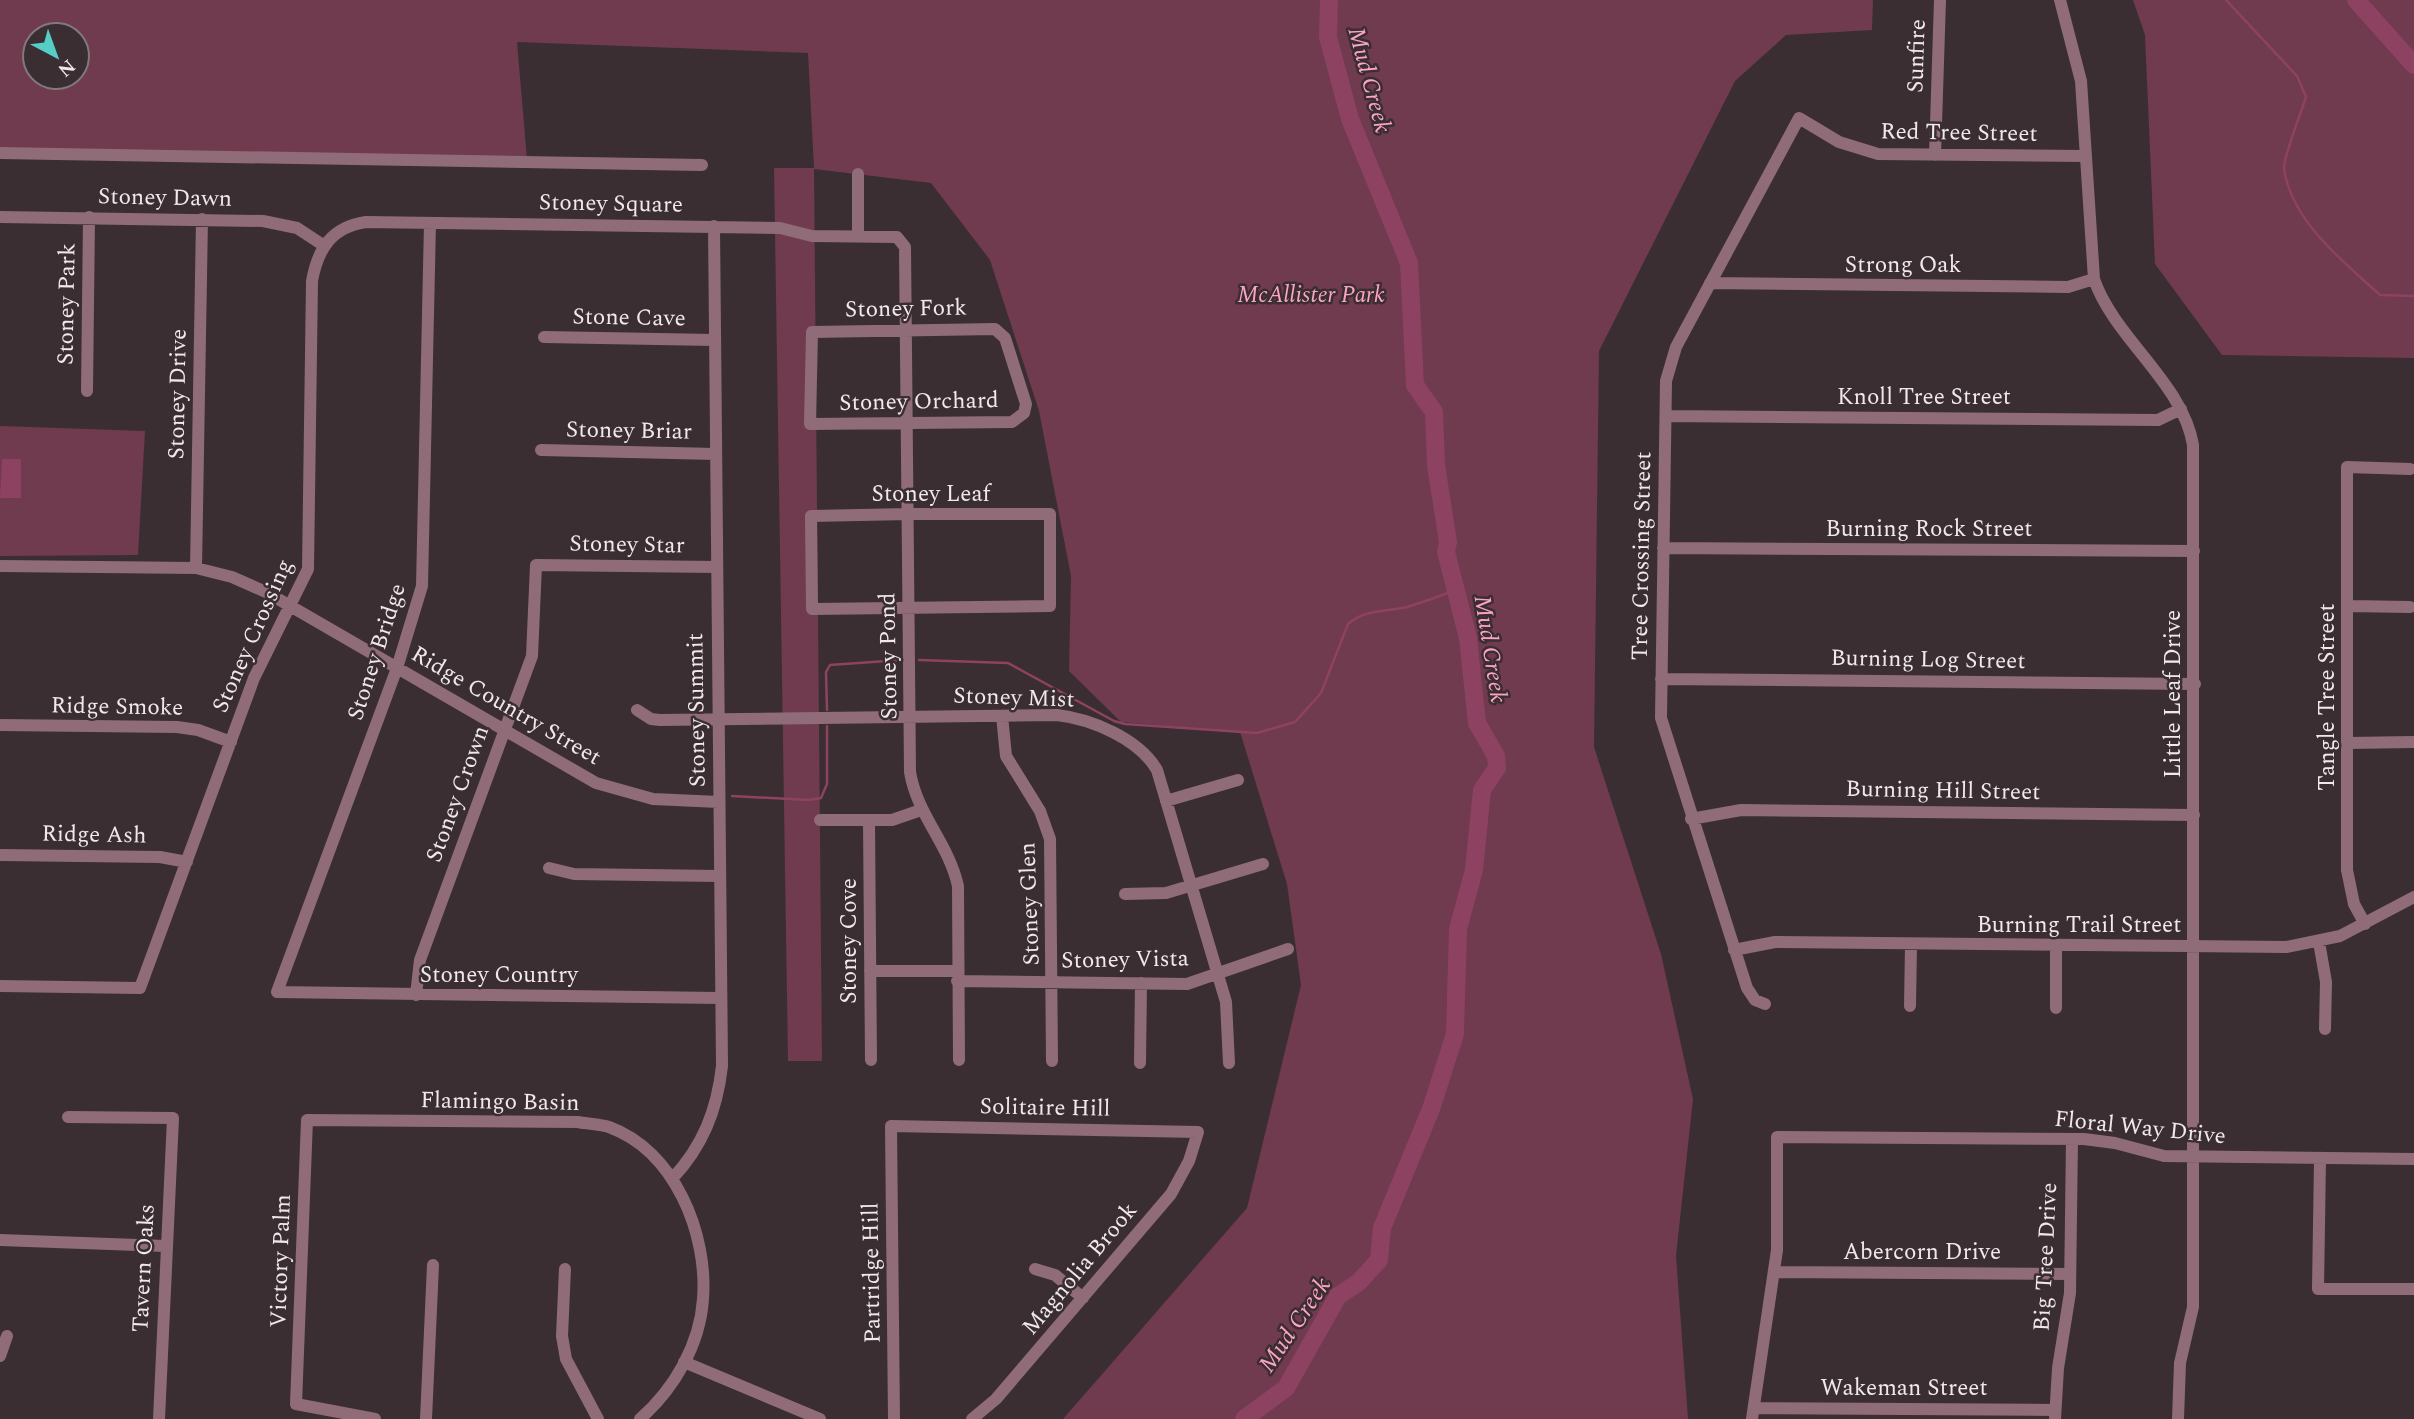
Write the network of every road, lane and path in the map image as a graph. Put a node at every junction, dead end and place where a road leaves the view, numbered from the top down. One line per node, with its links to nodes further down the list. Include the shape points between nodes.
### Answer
1 (1940, 0): 5 (street, Sunfire)
2 (2060, 0): 6 (street, Little Leaf Drive, via 2081,81)
3 (1799, 118): 5 (street, Red Tree Street, via 1839,142 1865,151); 18 (street, Tree Crossing Street)
4 (0, 153): 7 (street)
5 (1935, 155): 6 (street, Red Tree Street)
6 (2085, 156): 17 (street, Little Leaf Drive)
7 (702, 165)
8 (858, 174): 14 (street)
9 (0, 216): 10 (street, Stoney Dawn)
10 (89, 217): 11 (street, Stoney Dawn); 22 (street, Stoney Park)
11 (202, 219): 16 (street, Stoney Dawn, via 277,223 297,228); 37 (street, Stoney Drive)
12 (430, 223): 13 (street, Stoney Square); 16 (street, Stoney Square, via 354,224); 42 (street, Stoney Bridge, via 422,586)
13 (714, 226): 14 (street, Stoney Square); 21 (street, Stoney Summit)
14 (858, 237): 15 (street, Stoney Square)
15 (903, 240): 19 (street, Stoney Pond)
16 (323, 245): 38 (street, Stoney Crossing, via 312,281 311,556)
17 (2094, 279): 18 (street, Strong Oak, via 2068,287); 23 (street, Little Leaf Drive, via 2104,301)
18 (1710, 283): 25 (street, Tree Crossing Street, via 1670,363)
19 (907, 330): 24 (street, Stoney Fork, via 1000,332 1026,404); 26 (street, Stoney Pond); 27 (street, Stoney Fork, via 812,332)
20 (544, 337): 21 (street, Stone Cave)
21 (714, 340): 29 (street, Stoney Summit)
22 (87, 391)
23 (2180, 410): 25 (street, Knoll Tree Street, via 2158,420); 33 (street, Little Leaf Drive, via 2193,445)
24 (1024, 413): 26 (street, Stoney Orchard, via 1012,422)
25 (1666, 416): 32 (street, Tree Crossing Street)
26 (909, 422): 27 (street, Stoney Orchard); 31 (street, Stoney Pond)
27 (810, 424)
28 (541, 450): 29 (street, Stoney Briar)
29 (716, 454): 36 (street, Stoney Summit)
30 (2410, 469): 39 (street, Tangle Tree Street, via 2347,467)
31 (909, 514): 41 (street, Stoney Pond); 41 (street, Stoney Leaf, via 811,516 812,609); 41 (street, Stoney Leaf, via 1050,514 1050,607)
32 (1663, 548): 33 (street, Burning Rock Street); 43 (street, Tree Crossing Street)
33 (2194, 551): 44 (street, Little Leaf Drive)
34 (536, 565): 36 (street, Stoney Star); 50 (street, Stoney Crown, via 532,656)
35 (0, 566): 37 (street, Ridge Country Street)
36 (716, 567): 48 (street, Stoney Summit)
37 (196, 568): 38 (street, Ridge Country Street, via 241,581)
38 (290, 606): 42 (street, Ridge Country Street); 51 (street, Stoney Crossing, via 267,646)
39 (2348, 606): 40 (street); 53 (street, Tangle Tree Street)
40 (2410, 607)
41 (909, 608): 47 (street, Stoney Pond)
42 (397, 667): 50 (street, Ridge Country Street); 83 (street, Stoney Bridge)
43 (1661, 679): 44 (street, Burning Log Street); 59 (street, Tree Crossing Street, via 1664,730)
44 (2195, 684): 58 (street, Little Leaf Drive)
45 (637, 710): 48 (street, Stoney Mist, via 651,719)
46 (1002, 716): 47 (street, Stoney Mist); 56 (street, Stoney Mist, via 1057,715 1100,727 1147,757 1157,770); 80 (street, Stoney Glen, via 1006,756 1040,811 1051,839)
47 (910, 717): 48 (street, Stoney Mist); 57 (street, Stoney Pond, via 911,772)
48 (718, 719): 55 (street, Stoney Summit)
49 (0, 725): 51 (street, Ridge Smoke, via 177,727)
50 (504, 730): 55 (street, Ridge Country Street, via 616,791 653,799); 84 (street, Stoney Crown, via 420,960)
51 (231, 742): 63 (street, Stoney Crossing)
52 (2414, 742): 53 (street)
53 (2348, 743): 70 (street, Tangle Tree Street, via 2349,887)
54 (1238, 780): 56 (street)
55 (719, 802): 66 (street, Stoney Summit)
56 (1166, 802): 67 (street, Stoney Mist)
57 (921, 810): 61 (street, via 892,820); 79 (street, Stoney Pond, via 954,867)
58 (2194, 815): 59 (street, Burning Hill Street, via 1741,810); 74 (street, Little Leaf Drive)
59 (1691, 819): 76 (street, Tree Crossing Street)
60 (820, 820): 61 (street)
61 (869, 821): 77 (street, Stoney Cove)
62 (0, 855): 63 (street, Ridge Ash, via 160,857)
63 (187, 862): 82 (street, Stoney Crossing, via 140,988)
64 (1263, 864): 67 (street)
65 (549, 868): 66 (street, via 574,874)
66 (719, 876): 85 (street, Stoney Summit)
67 (1193, 886): 68 (street); 78 (street, Stoney Mist)
68 (1125, 894)
69 (2414, 897): 70 (street, Burning Trail Street)
70 (2365, 924): 71 (street, Burning Trail Street)
71 (2319, 942): 74 (street, Burning Trail Street, via 2286,947); 89 (street, via 2326,982)
72 (1911, 945): 73 (street, Burning Trail Street); 76 (street, Burning Trail Street, via 1775,942); 87 (street)
73 (2056, 945): 74 (street, Burning Trail Street); 88 (street)
74 (2194, 946): 100 (street, Little Leaf Drive)
75 (1288, 949): 78 (street, Stoney Vista)
76 (1734, 950): 86 (street, Tree Crossing Street, via 1751,995)
77 (870, 971): 79 (street, Stoney Vista); 90 (street, Stoney Cove)
78 (1217, 972): 81 (street, Stoney Vista, via 1187,984); 94 (street, Stoney Mist, via 1229,1020)
79 (957, 976): 80 (street, Stoney Vista); 91 (street, Stoney Pond)
80 (1053, 982): 81 (street, Stoney Vista); 92 (street, Stoney Glen)
81 (1141, 983): 93 (street)
82 (0, 986)
83 (278, 992): 84 (street, Stoney Country)
84 (416, 995): 85 (street, Stoney Country)
85 (720, 998): 103 (street, Stoney Summit, via 722,1066 714,1111 699,1146)
86 (1765, 1004)
87 (1910, 1006)
88 (2056, 1008)
89 (2325, 1029)
90 (871, 1060)
91 (959, 1060)
92 (1052, 1061)
93 (1140, 1063)
94 (1228, 1063)
95 (68, 1117): 105 (street, Tavern Oaks, via 173,1118)
96 (307, 1120): 103 (street, Flamingo Basin, via 601,1125 636,1142); 119 (street, Victory Palm, via 296,1404)
97 (891, 1126): 98 (street, Solitaire Hill); 124 (street, Partridge Hill)
98 (1198, 1132): 112 (street, Magnolia Brook, via 1171,1194)
99 (2072, 1139): 100 (street, Floral Way Drive); 109 (street, Floral Way Drive, via 1777,1137); 110 (street, Big Tree Drive)
100 (2193, 1158): 101 (street, Floral Way Drive); 126 (street, Little Leaf Drive, via 2193,1307 2180,1363)
101 (2319, 1159): 102 (street, Floral Way Drive); 111 (street, via 2318,1289)
102 (2414, 1160)
103 (672, 1179): 115 (street, Flamingo Basin, via 690,1215 703,1267 701,1313)
104 (0, 1240): 105 (street)
105 (165, 1246): 118 (street, Tavern Oaks)
106 (433, 1265): 120 (street)
107 (565, 1269): 121 (street, via 562,1336 566,1359)
108 (1035, 1269): 112 (street, via 1055,1275)
109 (1775, 1272): 110 (street, Abercorn Drive); 116 (street)
110 (2070, 1274): 117 (street, Big Tree Drive)
111 (2414, 1289)
112 (1083, 1298): 125 (street, Magnolia Brook, via 996,1399)
113 (8, 1336): 114 (street)
114 (0, 1356)
115 (684, 1362): 122 (street, Flamingo Basin, via 672,1384); 123 (street)
116 (1753, 1413): 117 (street, Wakeman Street)
117 (2055, 1414)
118 (159, 1419)
119 (374, 1419)
120 (426, 1419)
121 (598, 1419)
122 (640, 1419)
123 (820, 1419)
124 (894, 1419)
125 (972, 1419)
126 (2178, 1419)

